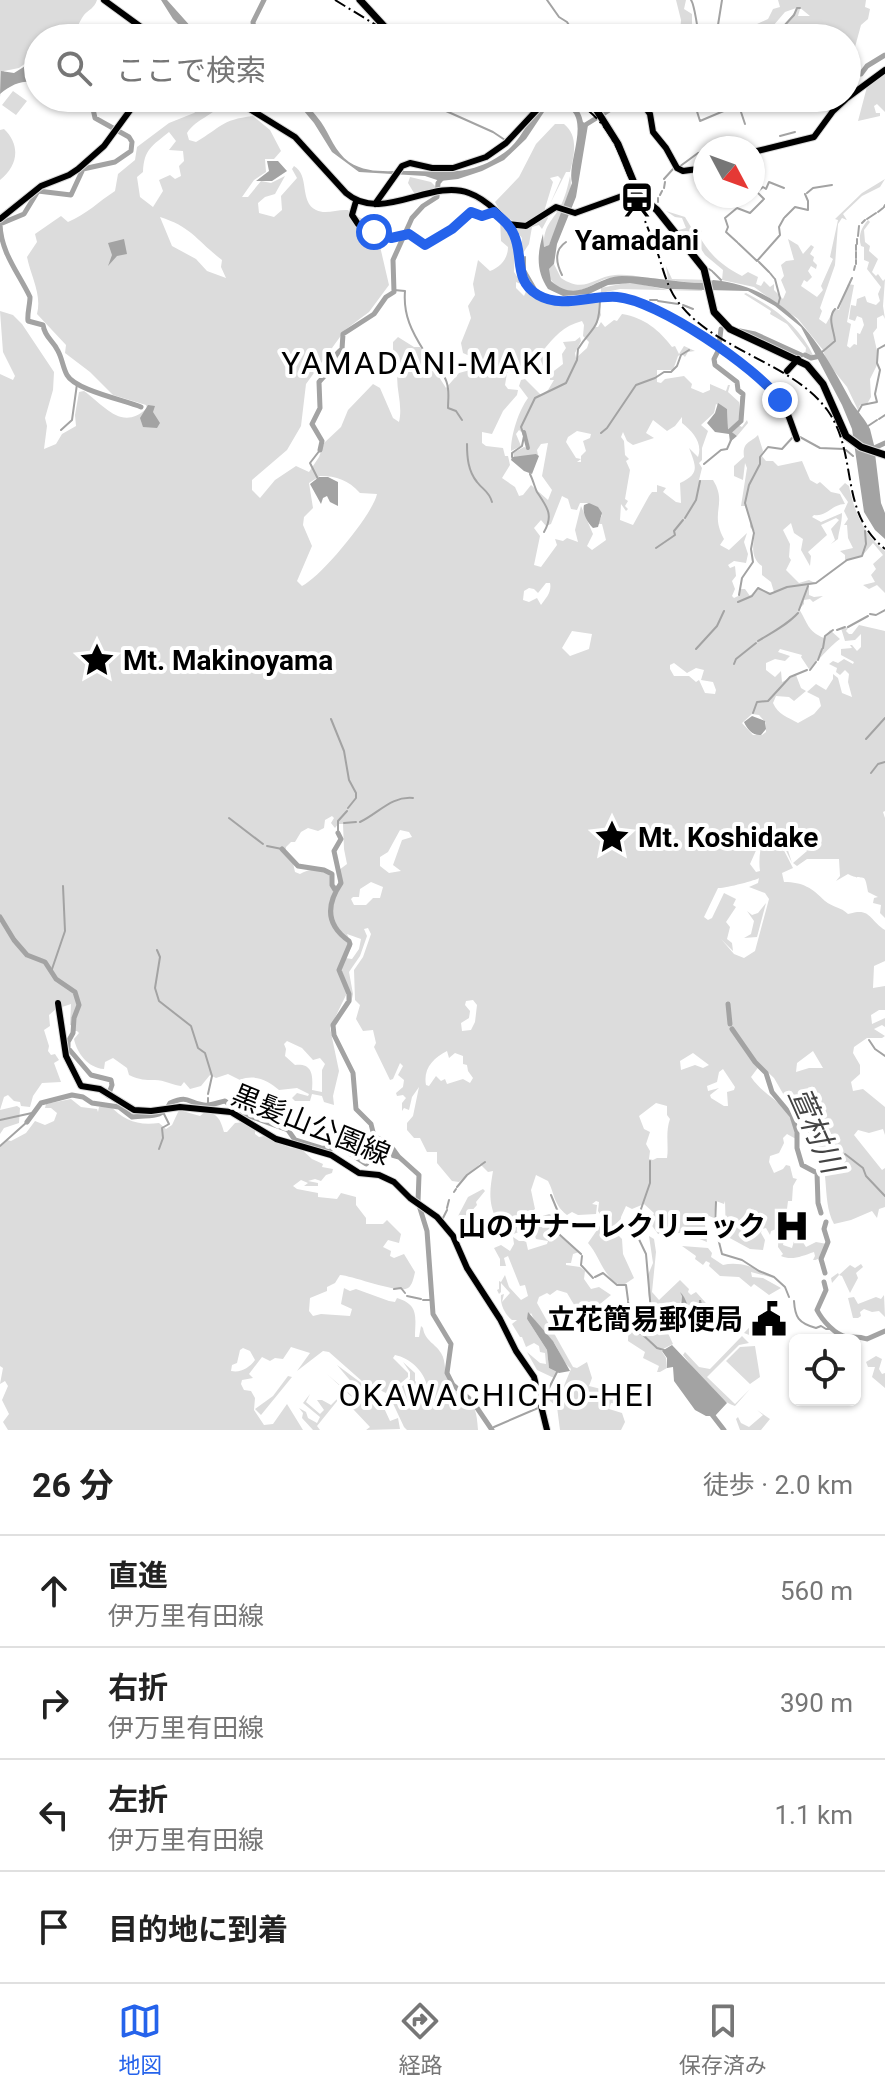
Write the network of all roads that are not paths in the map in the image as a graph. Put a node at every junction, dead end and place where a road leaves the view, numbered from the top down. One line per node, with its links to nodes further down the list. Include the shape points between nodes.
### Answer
1 (104, 0): 3 (main road)
2 (360, 0): 4 (highway)
3 (137, 24)
4 (382, 24)
5 (885, 70): 6 (main road)
6 (861, 88)
7 (129, 112): 19 (main road, via 104,146 73,172 41,186)
8 (255, 112): 16 (main road, via 295,137)
9 (535, 112): 17 (main road, via 486,157 453,168 402,166)
10 (599, 112): 15 (highway)
11 (649, 112): 14 (main road, via 653,132 677,168)
12 (832, 112): 13 (main road, via 814,137)
13 (765, 149)
14 (693, 170)
15 (636, 191): 20 (main road, via 572,213 559,207 526,226); 21 (highway, via 702,265 714,312 725,326)
16 (356, 201): 17 (main road); 18 (main road, via 352,215 358,224 391,238 406,234 425,245 471,212)
17 (375, 204): 18 (main road, via 457,190)
18 (494, 212): 20 (main road)
19 (0, 219)
20 (507, 224): 23 (main road, via 516,242 520,273 535,292 565,301 625,298 687,325 770,387)
21 (798, 359): 22 (main road); 24 (highway, via 818,375 844,432)
22 (787, 371)
23 (797, 439)
24 (881, 454)
25 (58, 1003): 26 (main road, 黒髪山公園線, via 66,1056 81,1085 97,1088 131,1109 235,1113 276,1139 331,1155 359,1173 389,1179 442,1222 534,1377)
26 (547, 1430)

